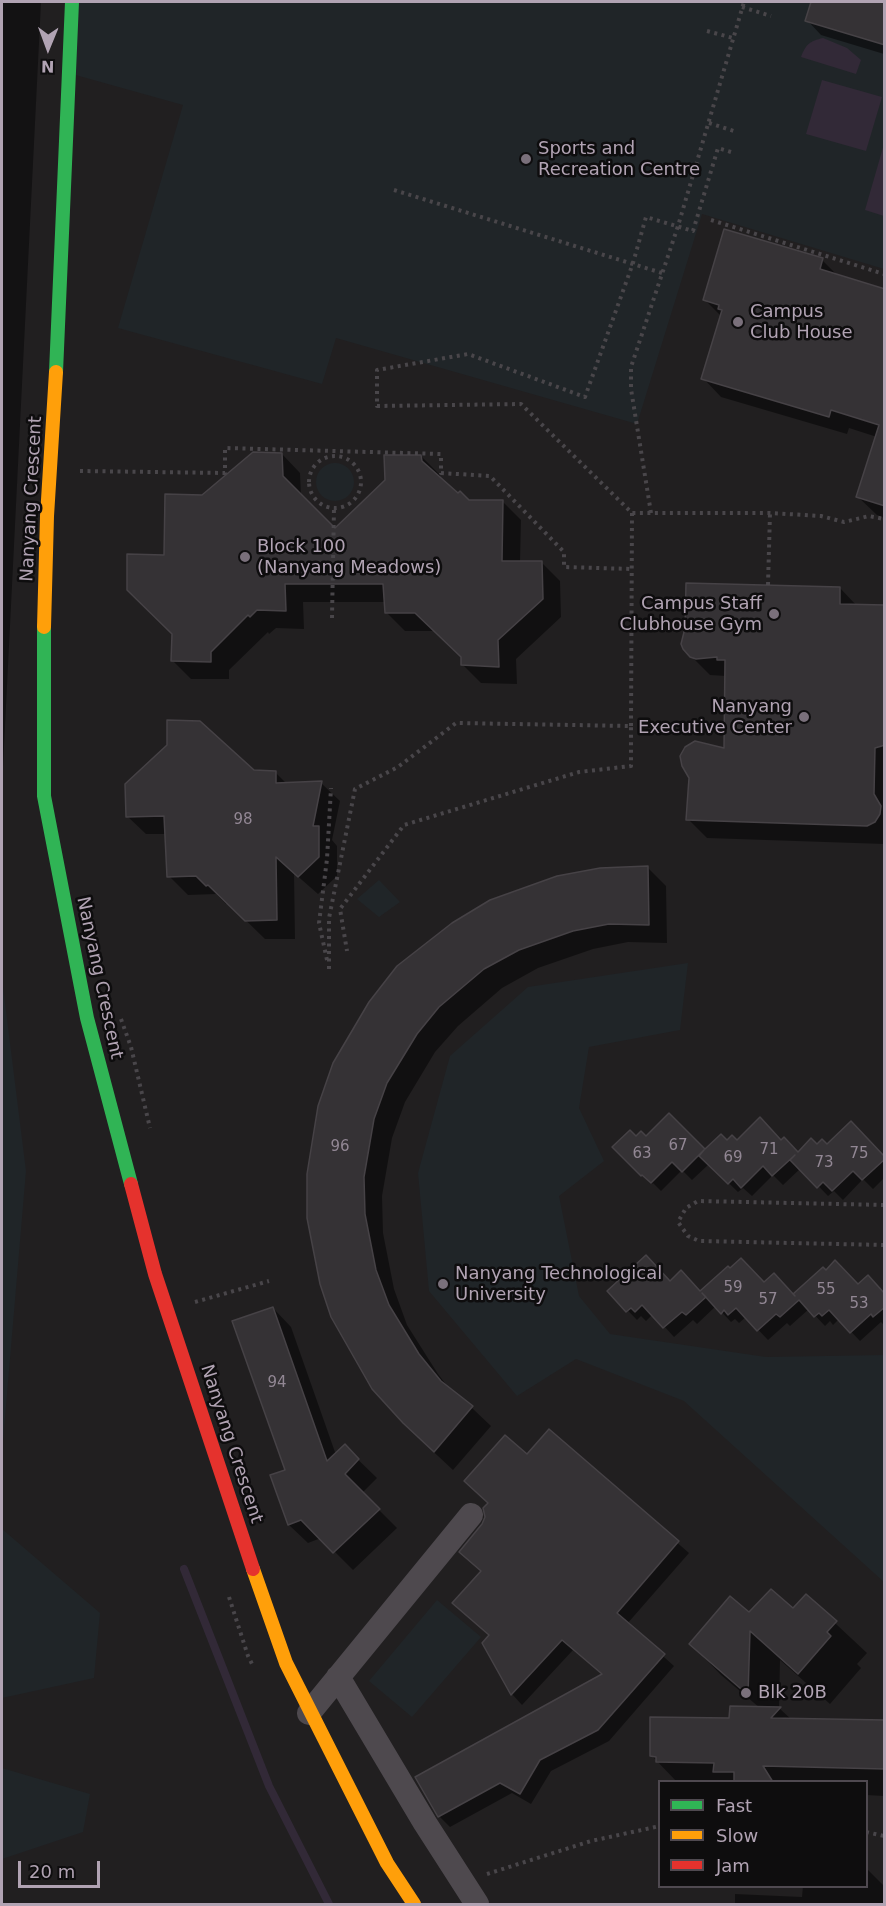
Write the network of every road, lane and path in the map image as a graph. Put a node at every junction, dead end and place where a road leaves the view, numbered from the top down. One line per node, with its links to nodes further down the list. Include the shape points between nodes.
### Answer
1 (72, 2): 41 (street, Nanyang Crescent, via 47,516 44,796 87,1018 155,1274 286,1663)
2 (744, 2): 3 (path)
3 (742, 7): 4 (path); 6 (path)
4 (771, 16)
5 (707, 31): 6 (path)
6 (733, 38): 7 (path)
7 (709, 123): 8 (path); 12 (path)
8 (737, 132)
9 (731, 152): 12 (path, via 718,148 693,231)
10 (394, 190): 13 (path)
11 (711, 220): 15 (path)
12 (678, 226): 13 (path, via 646,217); 14 (path)
13 (633, 263): 14 (path); 21 (path, via 585,397 468,354 377,370 377,406 521,404)
14 (662, 273): 22 (path, via 631,367)
15 (885, 274)
16 (337, 454): 18 (path, via 225,448 225,473); 20 (path, via 352,462 361,483 355,498); 20 (path, via 321,459 309,480 319,502); 25 (path, via 441,454 441,473 490,476 564,552 564,567)
17 (81, 461): 18 (path)
18 (80, 471): 19 (path)
19 (80, 482)
20 (334, 508): 27 (path)
21 (632, 513): 22 (path); 25 (path)
22 (651, 513): 23 (path)
23 (770, 513): 24 (path, via 820,516 844,522 869,516); 26 (path)
24 (885, 519)
25 (632, 569): 28 (path)
26 (768, 585)
27 (332, 618)
28 (631, 726): 29 (path, via 456,723 398,766 355,789 329,918 329,969 319,923); 30 (path, via 631,766 579,772 404,825 340,909)
29 (331, 788)
30 (347, 951)
31 (119, 1013): 32 (path)
32 (153, 1138)
33 (885, 1205): 34 (path, via 698,1202 686,1208 678,1222 688,1236 699,1241)
34 (885, 1245)
35 (269, 1281): 36 (path)
36 (190, 1304)
37 (471, 1515): 40 (street)
38 (226, 1590): 39 (path)
39 (258, 1676)
40 (338, 1677): 41 (street); 45 (street)
41 (309, 1713): 46 (street, Nanyang Crescent, via 387,1863)
42 (658, 1826): 45 (path, via 591,1841)
43 (868, 1832): 44 (path)
44 (885, 1836)
45 (463, 1882): 47 (street)
46 (414, 1905)
47 (477, 1905)

